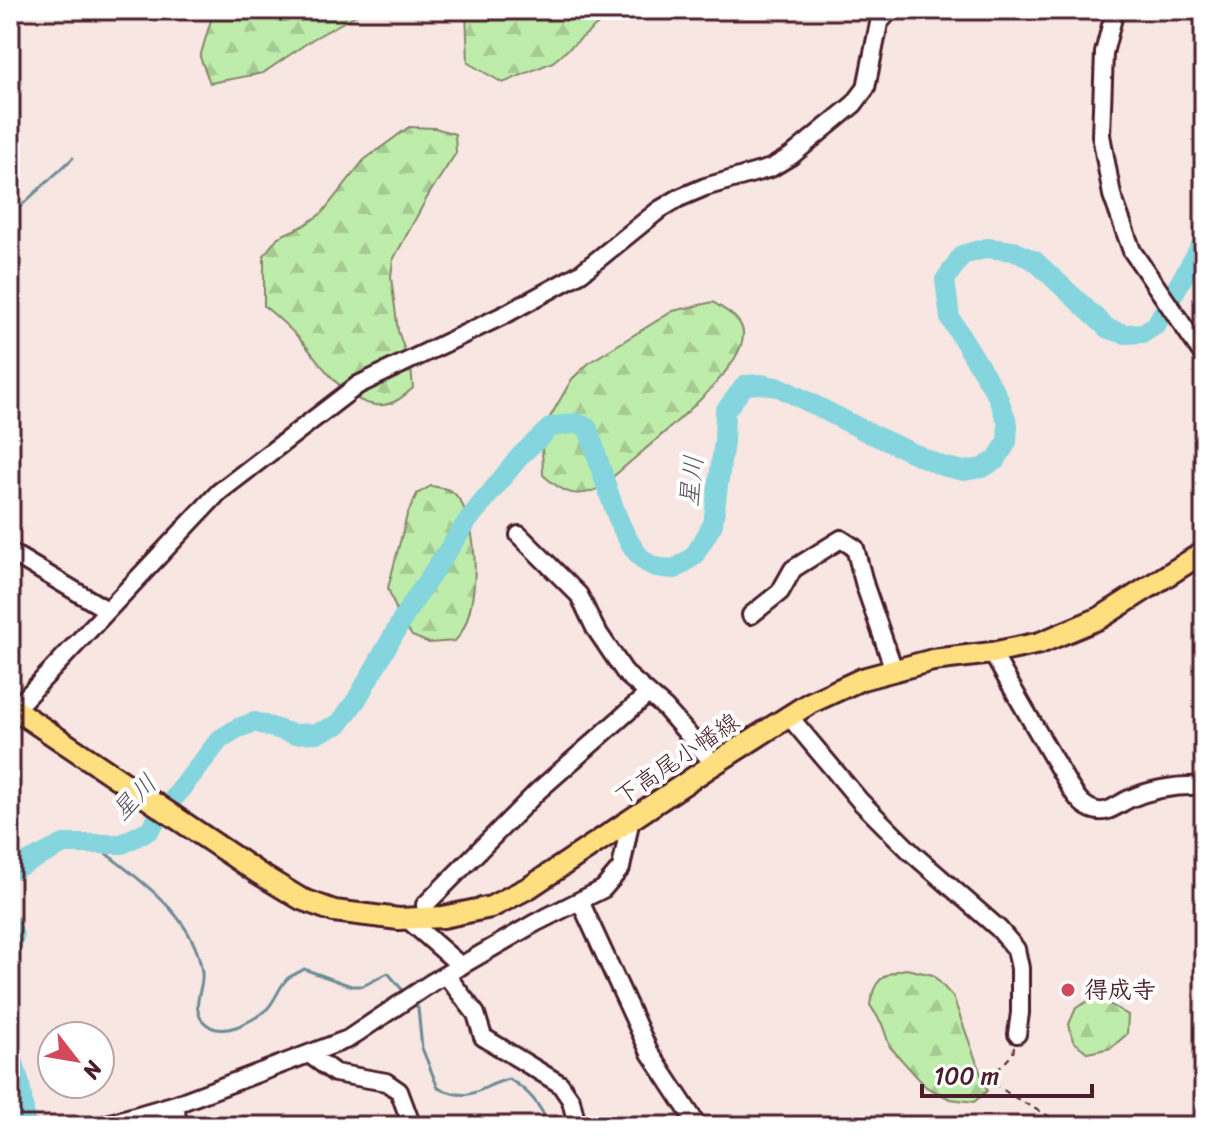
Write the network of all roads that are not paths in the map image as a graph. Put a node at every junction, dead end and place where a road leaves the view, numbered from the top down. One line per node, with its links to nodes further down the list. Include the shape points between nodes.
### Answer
1 (890, 10): 7 (street, via 879,23 866,88 791,156 771,168 679,198 571,279 358,385 219,492)
2 (1115, 10): 3 (street, via 1104,53 1101,135 1112,195 1132,251)
3 (1204, 356)
4 (519, 535): 11 (street, via 579,595 626,674)
5 (10, 552): 7 (street)
6 (1204, 552): 9 (main road, 下高尾小幡線, via 1100,618 1040,643)
7 (107, 610): 12 (street)
8 (751, 615): 10 (street, via 780,592 793,569 841,539 855,548)
9 (992, 653): 10 (main road, 下高尾小幡線); 15 (street, via 1068,784 1094,810 1107,811 1154,791)
10 (894, 670): 13 (main road, 下高尾小幡線, via 862,679)
11 (648, 694): 14 (street); 18 (street, via 507,822 425,905)
12 (12, 707): 19 (main road, 下高尾小幡線, via 301,899 334,911)
13 (788, 715): 14 (main road, 下高尾小幡線); 21 (street, via 860,801 1016,949)
14 (714, 764): 16 (main road, 下高尾小幡線)
15 (1204, 786)
16 (630, 823): 17 (street, via 621,868 603,889); 18 (main road, 下高尾小幡線, via 510,898 468,913)
17 (580, 901): 20 (street); 28 (street, via 650,1053)
18 (427, 917): 19 (main road, 下高尾小幡線)
19 (406, 918): 20 (street)
20 (453, 970): 22 (street, via 348,1039); 27 (street, via 483,1037 560,1084 571,1100)
21 (1017, 1034)
22 (309, 1054): 23 (street); 26 (street, via 335,1073 386,1082 399,1091)
23 (176, 1104): 24 (street); 25 (street)
24 (100, 1126)
25 (177, 1126)
26 (412, 1126)
27 (577, 1126)
28 (698, 1126)

